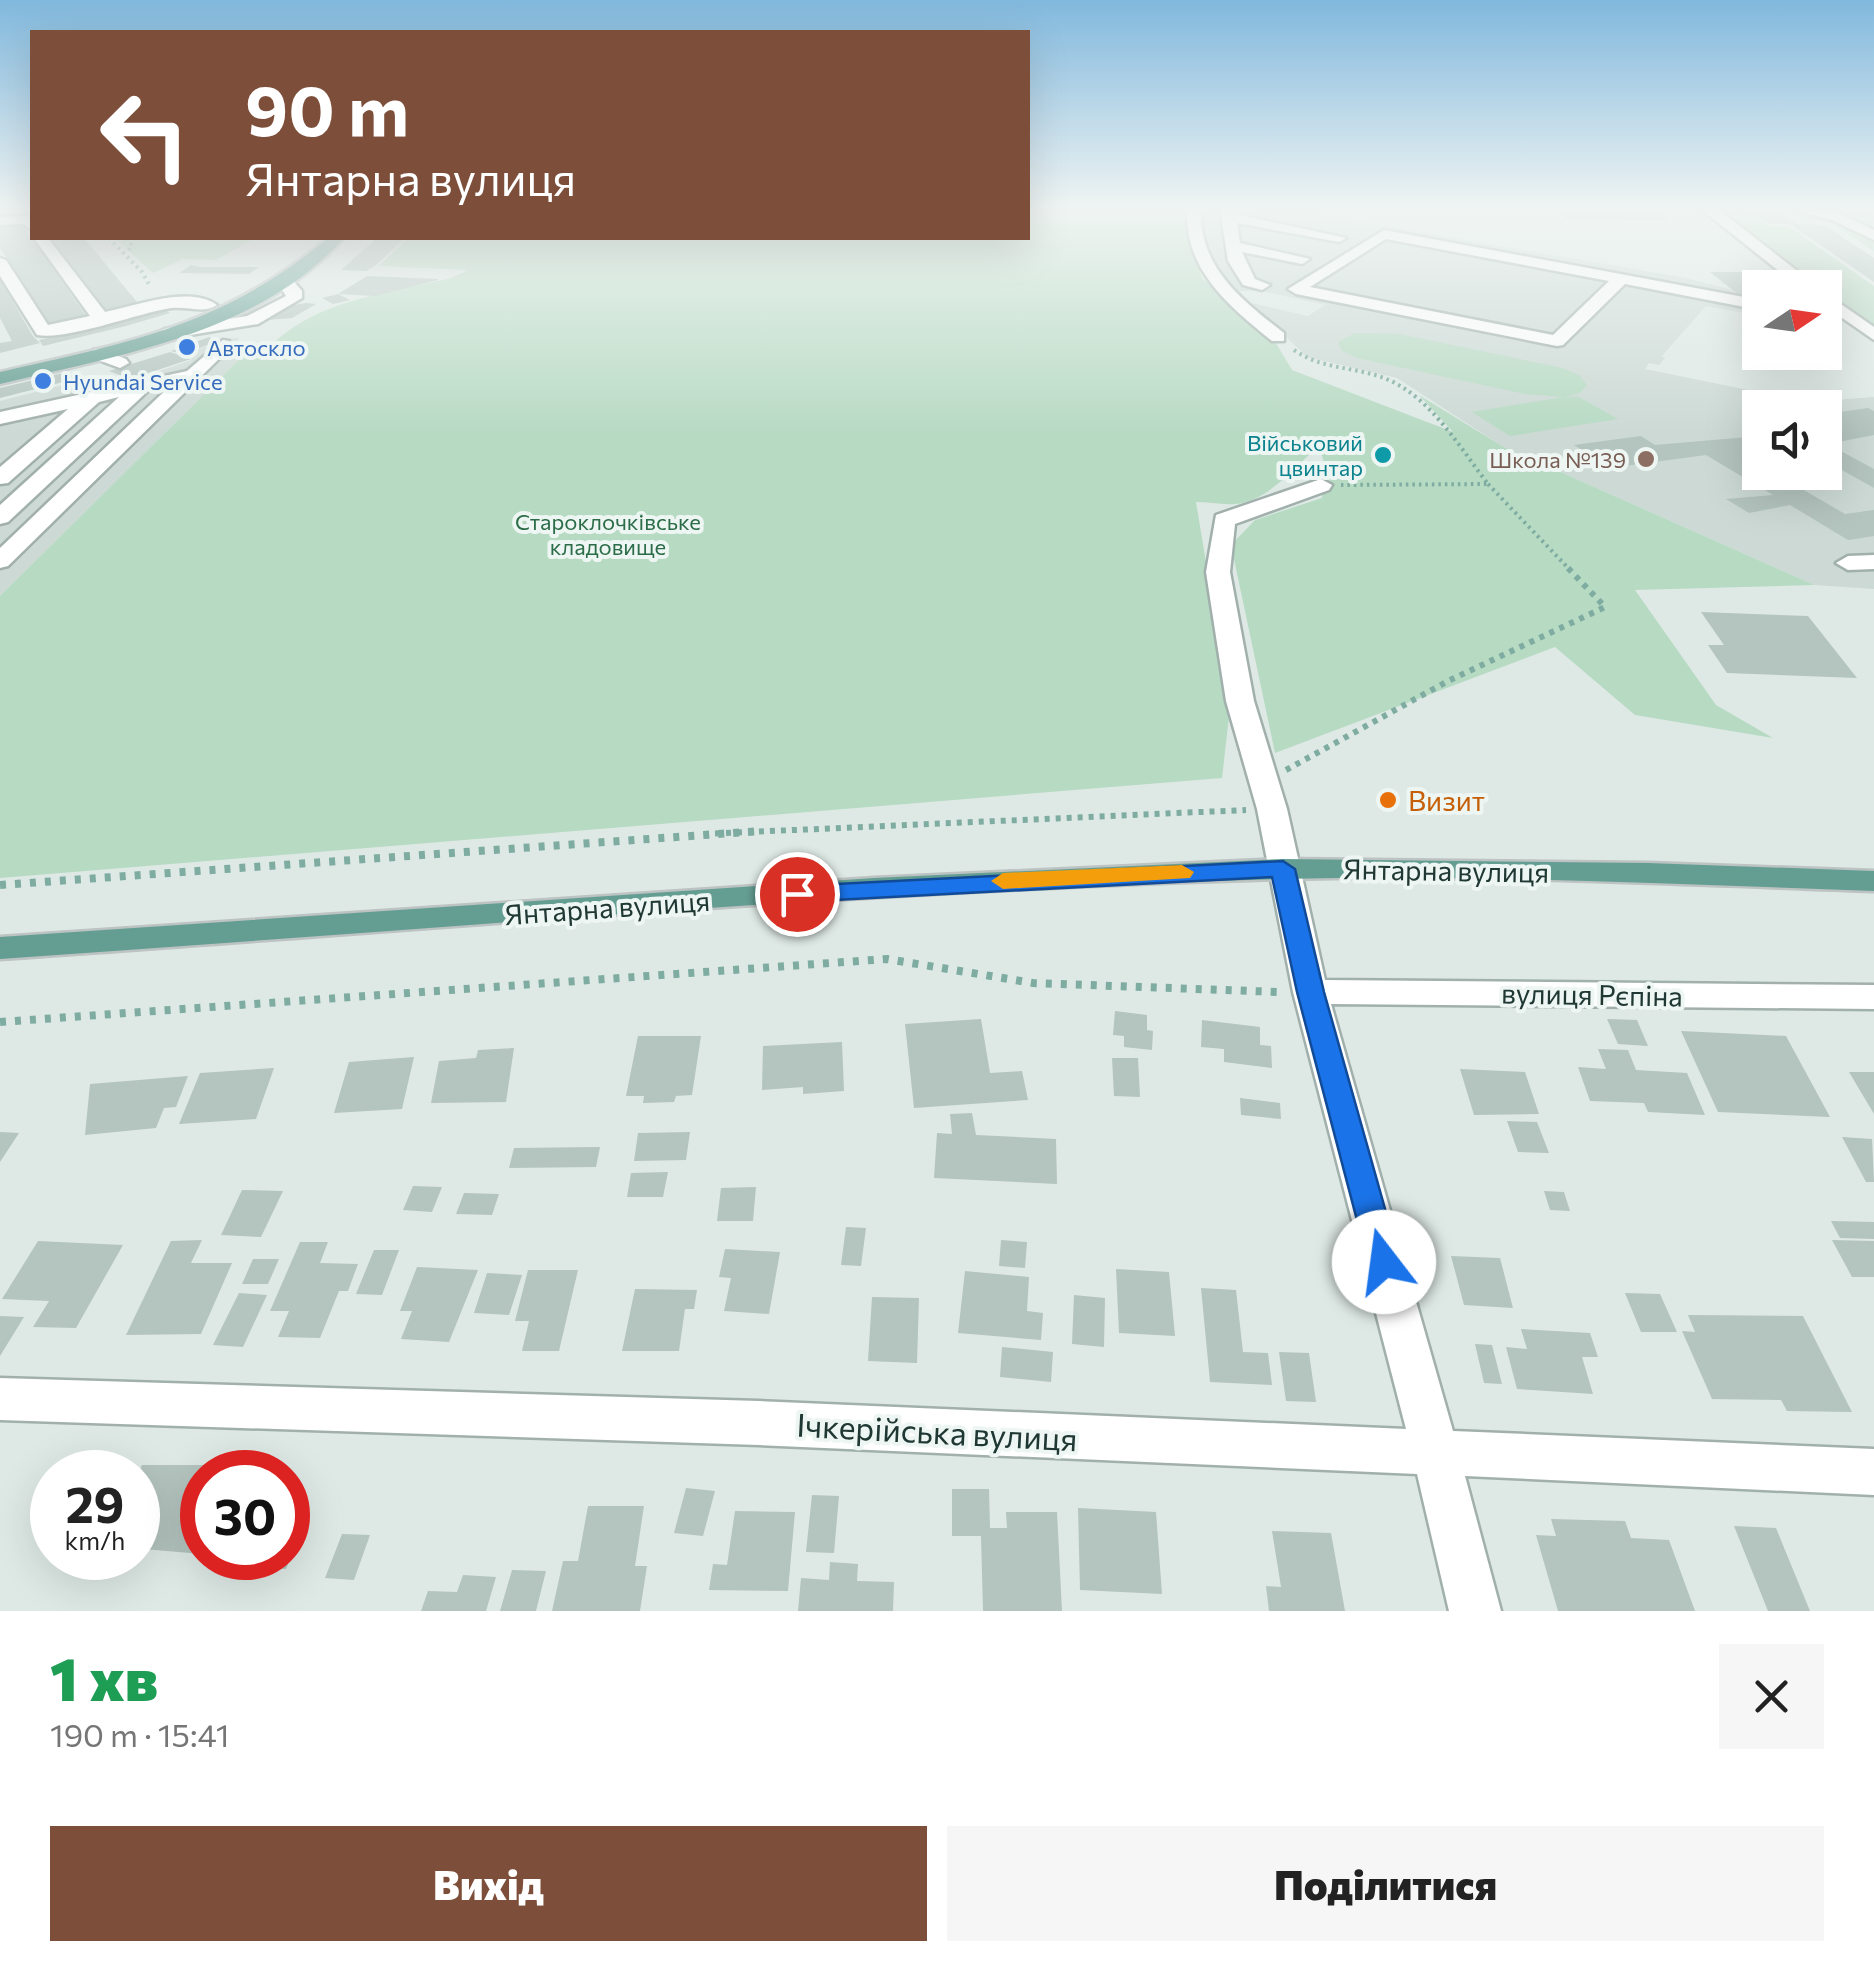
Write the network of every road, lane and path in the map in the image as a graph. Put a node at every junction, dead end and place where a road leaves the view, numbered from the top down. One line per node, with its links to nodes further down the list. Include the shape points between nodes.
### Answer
1 (13, 284): 15 (street, via 43,331)
2 (75, 284): 15 (street)
3 (146, 284): 9 (path)
4 (277, 284): 19 (main road, via 237,308)
5 (1219, 284): 17 (street)
6 (1304, 284): 7 (street, via 1296,289 1557,341)
7 (1617, 284)
8 (1649, 284): 10 (street)
9 (176, 302): 11 (street); 15 (street)
10 (1742, 302)
11 (210, 304)
12 (1842, 311): 14 (street)
13 (1842, 313): 14 (street)
14 (1845, 313): 16 (street)
15 (102, 320)
16 (1874, 335)
17 (1278, 336): 29 (path, via 1307,362 1393,381 1446,429)
18 (223, 345): 21 (street)
19 (99, 354): 20 (street); 22 (main road)
20 (120, 363)
21 (193, 375): 23 (street); 32 (street)
22 (0, 378)
23 (146, 383): 24 (street); 31 (street)
24 (94, 395): 25 (street); 28 (street)
25 (38, 408): 26 (street); 27 (street)
26 (0, 418)
27 (0, 440)
28 (0, 478)
29 (1488, 484): 30 (path); 35 (path, via 1605,607 1448,681)
30 (1321, 485): 35 (street, via 1224,520 1218,572 1240,702)
31 (0, 517)
32 (0, 561)
33 (1874, 562): 34 (street)
34 (1848, 564)
35 (1263, 782): 36 (street)
36 (1272, 810): 37 (street); 39 (path, via 694,834)
37 (1283, 869): 38 (main road, Янтарна вулиця); 40 (main road, Янтарна вулиця, via 894,887); 41 (street)
38 (1874, 881)
39 (0, 886)
40 (0, 948)
41 (1310, 992): 42 (street, вулиця Рєпіна); 43 (path, via 1070,987 946,973 888,959); 45 (street)
42 (1874, 997)
43 (0, 1022)
44 (0, 1399): 45 (street, Ічкерійська вулиця, via 759,1422)
45 (1436, 1454): 46 (street, Ічкерійська вулиця); 47 (street)
46 (1874, 1472)
47 (1475, 1611)

